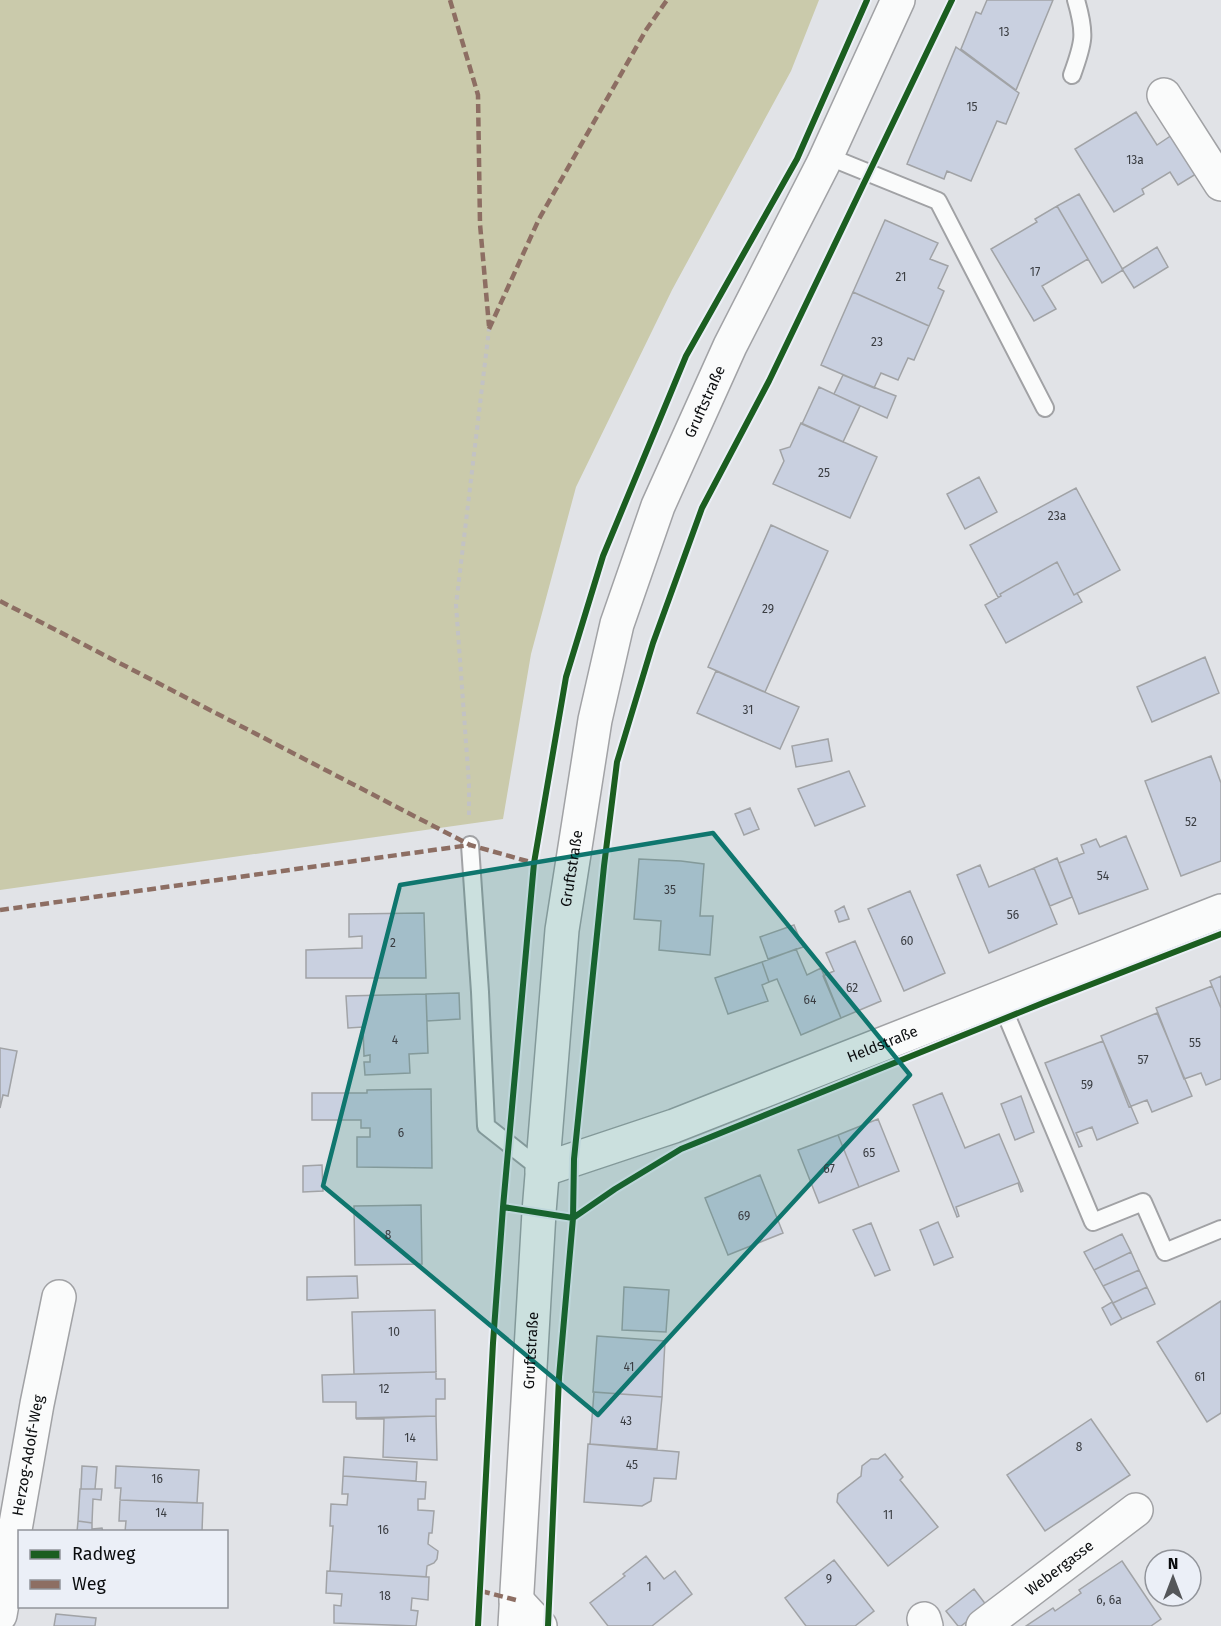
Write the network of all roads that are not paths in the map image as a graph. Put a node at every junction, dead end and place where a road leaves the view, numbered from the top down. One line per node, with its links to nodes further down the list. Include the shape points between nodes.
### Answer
1 (898, 0): 5 (main road, Gruftstraße)
2 (1076, 0): 3 (lane, via 1084,24 1083,45)
3 (1072, 75)
4 (1164, 95): 6 (main road)
5 (827, 156): 7 (lane, via 938,201); 11 (main road, Gruftstraße, via 730,346 658,506 617,624 596,720 562,930)
6 (1221, 184)
7 (1045, 408)
8 (470, 845): 11 (lane, via 486,1126)
9 (1221, 911): 10 (main road, Heldstraße)
10 (999, 998): 11 (main road, Heldstraße, via 674,1126); 12 (lane, via 1093,1222 1143,1202 1164,1252)
11 (542, 1170): 15 (main road, Gruftstraße)
12 (1221, 1229)
13 (59, 1297): 16 (main road, Herzog-Adolf-Weg)
14 (1136, 1510): 18 (main road, Webergasse)
15 (515, 1613): 17 (main road)
16 (0, 1615)
17 (540, 1626)
18 (983, 1626)

